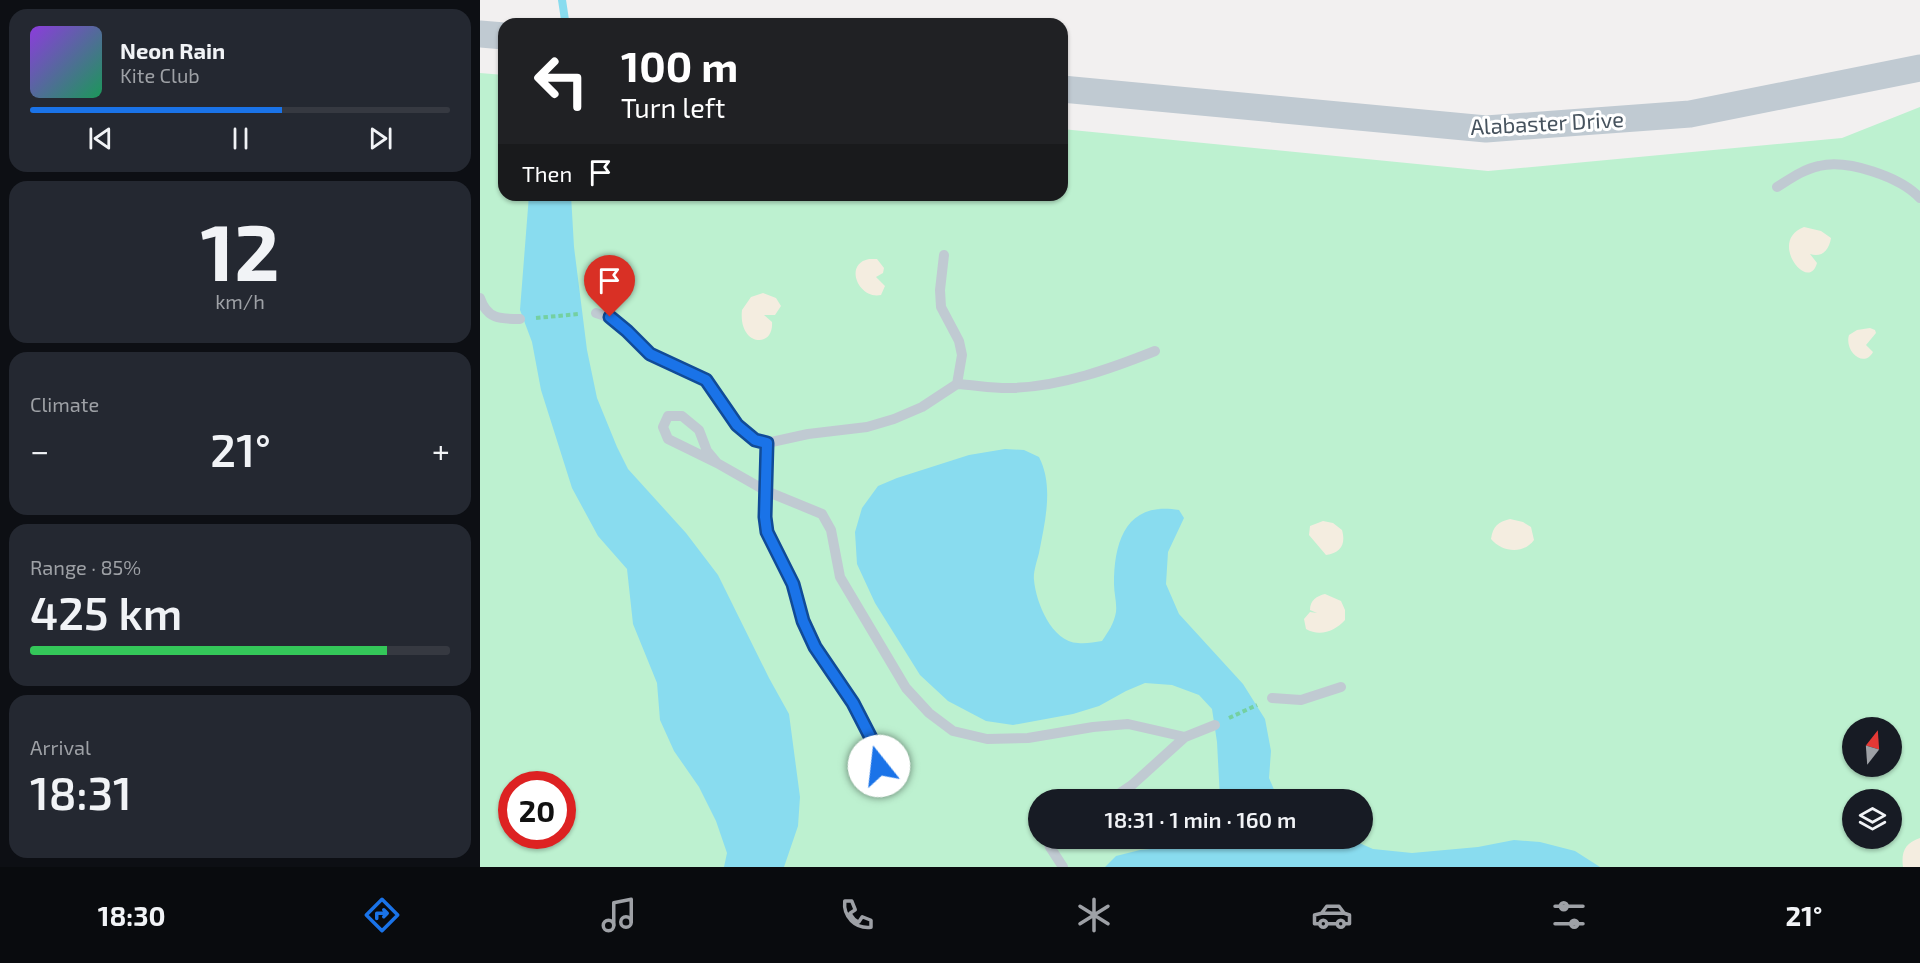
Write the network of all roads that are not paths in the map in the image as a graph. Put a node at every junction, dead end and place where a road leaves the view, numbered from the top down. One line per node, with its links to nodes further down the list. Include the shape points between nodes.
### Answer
1 (480, 34): 2 (street)
2 (498, 36)
3 (1920, 68): 4 (street, Alabaster Drive, via 1690,114 1486,129)
4 (1068, 90)
5 (1777, 187): 6 (lane, via 1819,166 1843,165 1885,176)
6 (1920, 198)
7 (944, 255): 12 (lane, via 940,298 962,355)
8 (480, 298): 10 (lane, via 490,315)
9 (596, 313): 13 (lane, via 610,317 650,354 706,380 737,425 755,440)
10 (520, 319)
11 (1155, 351): 12 (lane, via 1120,365 1041,386 991,389)
12 (957, 384): 13 (lane, via 922,407 894,419)
13 (767, 443): 15 (lane)
14 (717, 463): 14 (lane, via 707,452 699,430 682,416 668,416 663,427 668,439); 15 (lane)
15 (766, 491): 19 (lane, via 822,514 831,530 840,577 906,688 929,713 953,730 987,739 1028,738 1128,724); 20 (lane, via 767,532 793,584 803,621 815,647 853,703 871,738)
16 (1341, 687): 17 (lane, via 1301,700)
17 (1272, 698)
18 (1215, 725): 19 (lane)
19 (1185, 737): 21 (lane)
20 (879, 766)
21 (1126, 789)
22 (1051, 849): 23 (lane)
23 (1063, 867)

